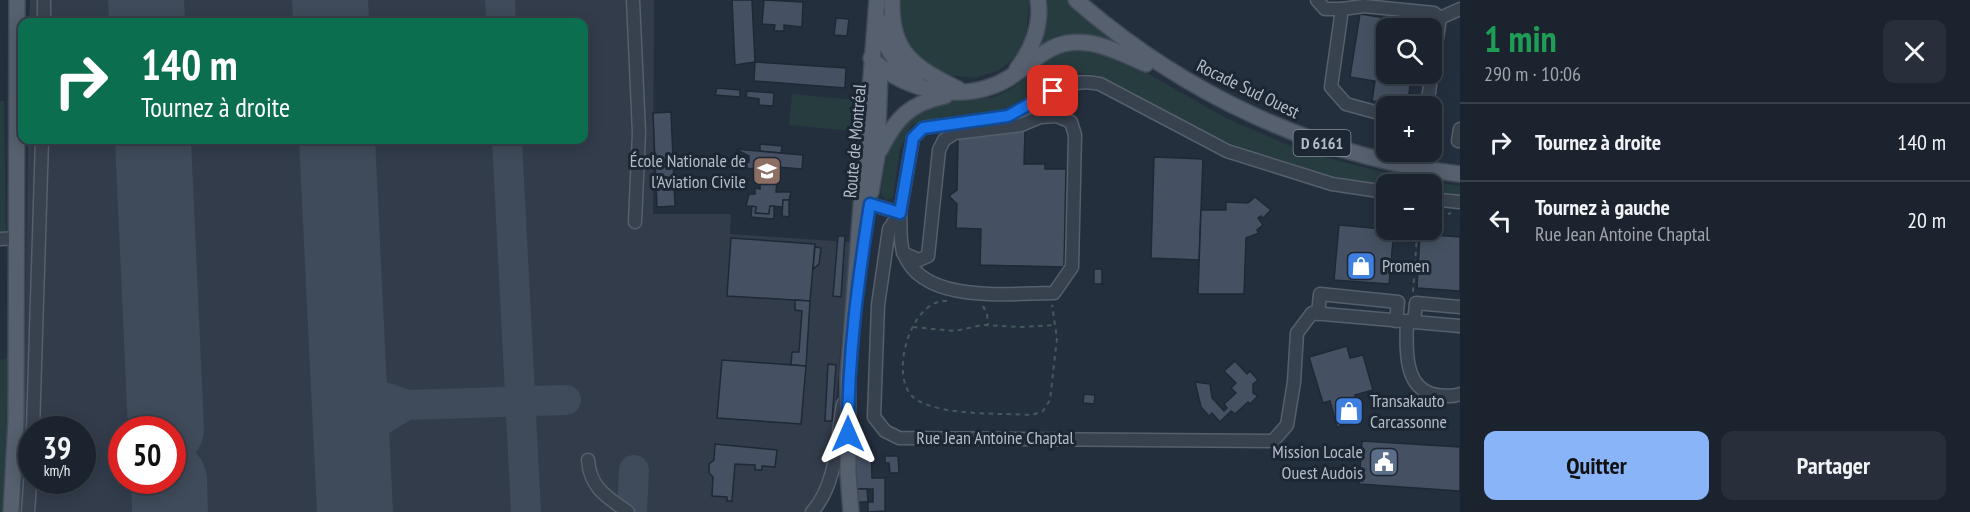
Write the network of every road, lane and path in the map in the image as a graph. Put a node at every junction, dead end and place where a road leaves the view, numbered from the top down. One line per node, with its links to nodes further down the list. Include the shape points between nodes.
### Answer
1 (17, 0): 33 (main road)
2 (44, 0): 13 (street)
3 (633, 0): 32 (street, via 639,133)
4 (878, 0): 16 (main road); 17 (main road, Route de Montréal)
5 (885, 0): 16 (main road, Route de Montréal)
6 (892, 0): 21 (main road, via 897,38 909,58 923,72)
7 (1038, 0): 18 (main road, via 1032,45)
8 (1076, 0): 15 (main road, Rocade Sud Ouest / D 6161)
9 (1089, 0): 15 (main road)
10 (1317, 0): 11 (street, via 1325,9)
11 (1342, 9): 14 (street, via 1364,6 1434,13); 22 (street, via 1331,87 1346,104)
12 (1460, 9): 14 (street)
13 (44, 18)
14 (1440, 18)
15 (1111, 31): 20 (main road, Rocade Sud Ouest / D 6161)
16 (882, 38): 17 (main road, Route de Montréal); 19 (main road, via 898,65)
17 (875, 63): 19 (main road, via 892,77); 24 (main road, Route de Montréal); 37 (main road, Route de Montréal)
18 (1011, 77): 20 (main road, via 1059,45 1084,42 1113,49); 21 (main road, via 992,88)
19 (918, 84): 21 (main road, via 937,91)
20 (1192, 85): 25 (main road, Rocade Sud Ouest / D 6161, via 1315,140 1364,155)
21 (963, 92): 24 (main road, via 924,100 909,109 890,130)
22 (1376, 112)
23 (42, 144): 51 (street)
24 (877, 157): 28 (main road, Route de Montréal)
25 (1460, 174)
26 (1376, 191): 30 (street, Rue Jean Antoine Chaptal, via 1332,184 1227,151 1100,84 1070,81 1008,116 939,124 917,132)
27 (1442, 202): 29 (street)
28 (870, 204): 30 (street); 37 (main road, Route de Montréal)
29 (1458, 207): 31 (path)
30 (900, 213): 36 (street); 43 (street, Rue Jean Antoine Chaptal, via 887,240 878,305 873,394 874,417 885,431 899,438 1274,441 1287,424 1297,333 1312,314)
31 (1442, 215)
32 (635, 222)
33 (17, 238): 34 (street); 54 (main road)
34 (0, 239)
35 (1417, 240): 41 (path, via 1413,291)
36 (903, 254): 38 (street, via 918,275 937,287); 39 (street, via 919,260 928,256 939,150 944,140 955,133 1058,116 1071,122 1075,135 1072,267)
37 (857, 284): 49 (main road, Route de Montréal)
38 (988, 292): 39 (street); 45 (path, via 982,304)
39 (1054, 293): 46 (path)
40 (952, 302): 48 (path, via 942,301 923,311)
41 (1416, 303): 42 (street); 44 (street)
42 (1460, 307)
43 (1318, 314): 44 (street); 44 (street, via 1320,294 1398,302)
44 (1406, 321): 47 (street); 50 (street, via 1406,350 1414,383 1428,393 1453,397)
45 (988, 325): 46 (path); 48 (path, via 955,331)
46 (1055, 325): 48 (path, via 1050,400 1044,411 1032,415 956,411 916,399 903,383 903,360)
47 (1460, 326)
48 (913, 327)
49 (848, 376): 57 (street, via 830,479 823,500); 58 (main road, Route de Montréal)
50 (1460, 394)
51 (33, 416)
52 (588, 460): 56 (street, via 591,480 599,492)
53 (29, 494): 55 (street)
54 (11, 512)
55 (28, 512)
56 (628, 512)
57 (813, 512)
58 (851, 512)

